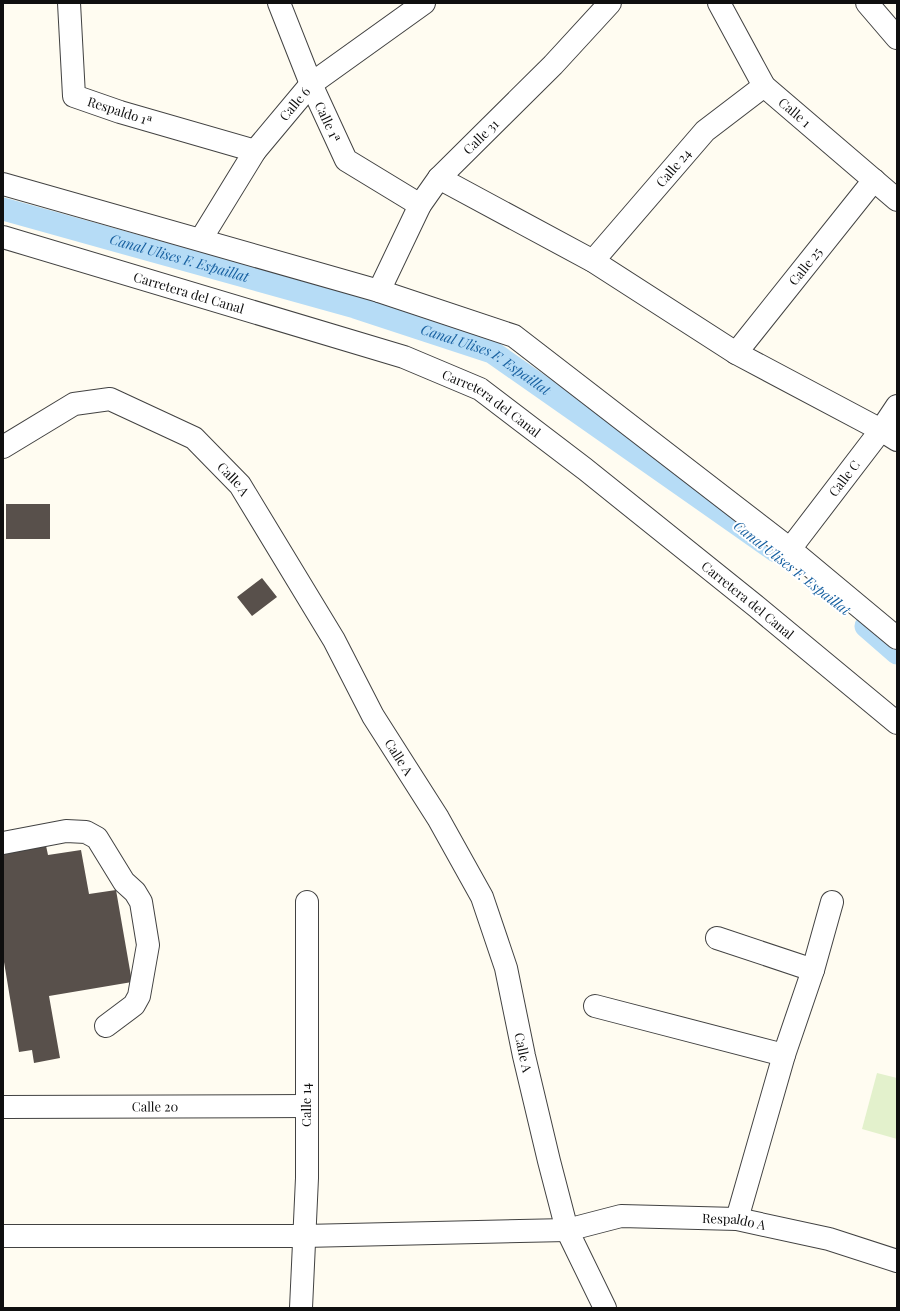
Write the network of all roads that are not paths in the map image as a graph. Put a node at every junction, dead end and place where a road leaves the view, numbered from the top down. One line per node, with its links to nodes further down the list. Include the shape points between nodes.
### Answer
1 (69, 3): 10 (street, Respaldo 1ª, via 74,96)
2 (279, 3): 8 (street, Calle 1ª)
3 (424, 3): 8 (street, Calle 6)
4 (610, 3): 11 (street, Calle 31, via 553,65)
5 (719, 3): 9 (street, Calle 1)
6 (867, 3): 7 (street)
7 (897, 38)
8 (311, 84): 10 (street, Calle 6); 15 (street, Calle 1ª, via 346,160)
9 (764, 86): 12 (street, Calle 1); 18 (street, Calle 24, via 705,131)
10 (255, 151): 17 (street, Calle 6)
11 (439, 178): 15 (street, Calle 31); 18 (street)
12 (874, 180): 14 (street, Calle 1); 20 (street, Calle 25)
13 (3, 184): 17 (street)
14 (897, 200)
15 (420, 205): 19 (street, Calle 31)
16 (3, 237): 26 (street, Carretera del Canal, via 404,357 480,389 591,474)
17 (201, 239): 19 (street)
18 (593, 262): 20 (street)
19 (379, 291): 24 (street, via 514,336)
20 (736, 353): 22 (street)
21 (897, 406): 22 (street, Calle C)
22 (889, 435): 24 (street, Calle C)
23 (3, 447): 38 (street, Calle A, via 74,404 110,399 194,438 240,485 334,640 373,716 438,818 482,897 506,968 538,1116)
24 (790, 550): 25 (street)
25 (897, 638)
26 (897, 723)
27 (3, 843): 33 (street, via 66,831 86,832 97,838 124,882 141,902 148,945 139,996 134,1005)
28 (307, 902): 35 (street, Calle 14)
29 (832, 902): 31 (street)
30 (717, 938): 31 (street)
31 (813, 970): 34 (street)
32 (595, 1006): 34 (street)
33 (106, 1026)
34 (784, 1055): 37 (street)
35 (306, 1106): 36 (street, Calle 20); 40 (street, Calle 14, via 307,1178)
36 (3, 1107)
37 (737, 1219): 38 (street, Respaldo A, via 621,1216); 41 (street, Respaldo A, via 829,1239)
38 (567, 1230): 40 (street, Respaldo A); 43 (street, Calle A)
39 (3, 1236): 40 (street, Respaldo A)
40 (304, 1236): 42 (street, Calle 14)
41 (897, 1261)
42 (301, 1308)
43 (605, 1308)

